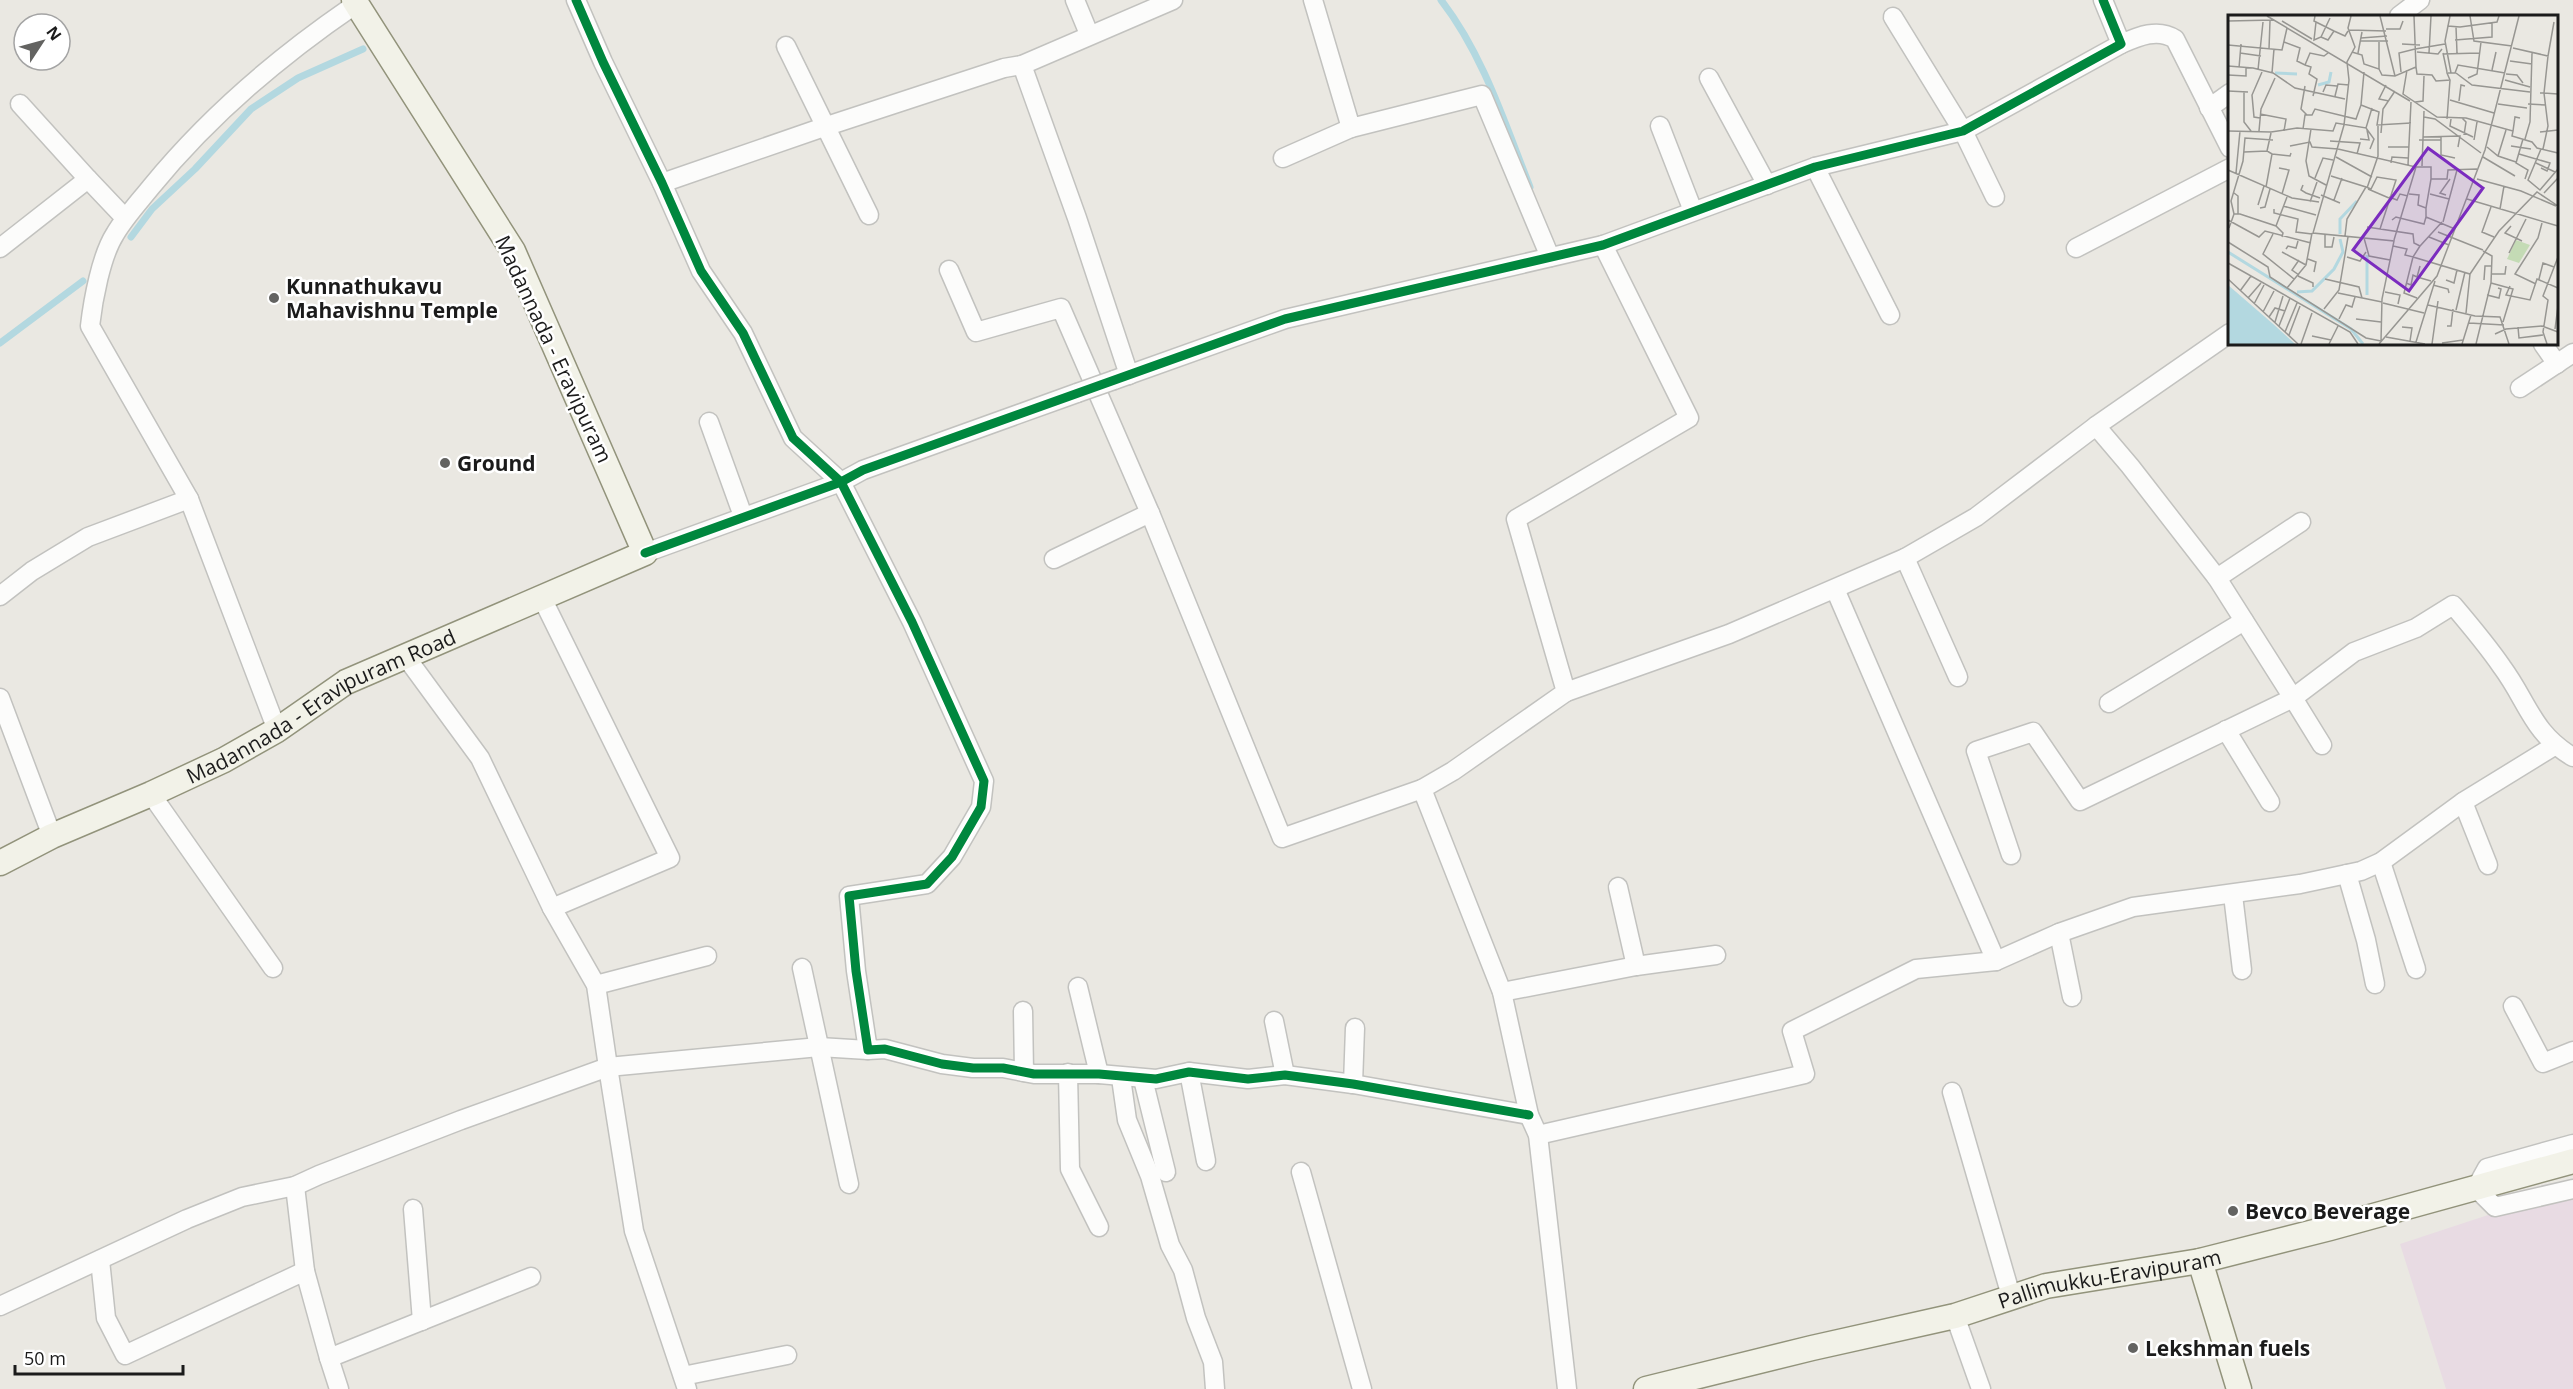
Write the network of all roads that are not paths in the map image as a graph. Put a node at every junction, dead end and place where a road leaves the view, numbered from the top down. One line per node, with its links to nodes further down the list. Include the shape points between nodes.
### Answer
1 (576, 0): 27 (street)
2 (1075, 0): 10 (street)
3 (1173, 0): 10 (street)
4 (1313, 0): 20 (street)
5 (2103, 0): 11 (street)
6 (2420, 0): 8 (street)
7 (355, 2): 32 (street, via 248,88 194,139); 52 (main road, Madannada - Eravipuram, via 513,251)
8 (2400, 15)
9 (1893, 17): 21 (street)
10 (1089, 34): 13 (street)
11 (2121, 44): 17 (street, via 2154,33 2165,33 2175,39); 21 (street)
12 (786, 46): 19 (street)
13 (1022, 65): 19 (street); 43 (street, via 1077,218)
14 (1709, 78): 28 (street)
15 (2228, 94): 17 (street)
16 (20, 104): 26 (street)
17 (2209, 108): 22 (street)
18 (1660, 126): 30 (street)
19 (824, 127): 27 (street); 31 (street)
20 (1351, 128): 23 (street); 36 (street, via 1482,95)
21 (1963, 131): 24 (street); 29 (street)
22 (2228, 146)
23 (1283, 158)
24 (1815, 167): 28 (street); 38 (street)
25 (2228, 169): 35 (street)
26 (88, 179): 32 (street); 34 (street)
27 (662, 183): 47 (street, via 701,271 743,333 793,438)
28 (1767, 185): 30 (street)
29 (1995, 197)
30 (1694, 211): 33 (street)
31 (869, 215)
32 (125, 218): 48 (street, via 113,236 94,295 90,326)
33 (1603, 245): 36 (street); 62 (street, via 1689,418 1516,519)
34 (0, 248)
35 (2076, 248)
36 (1550, 257): 43 (street, via 1285,319)
37 (950, 270): 49 (street, via 976,332 1061,308)
38 (1890, 315)
39 (2228, 334): 46 (street)
40 (2544, 345): 42 (street)
41 (2573, 353): 42 (street)
42 (2557, 364): 44 (street)
43 (1122, 378): 47 (street, bridge, via 863,470)
44 (2520, 388)
45 (709, 422): 50 (street)
46 (2096, 426): 53 (street, via 1976,517); 55 (street)
47 (841, 482): 50 (street); 103 (street, via 912,622 984,781 981,807 952,857 927,884 849,896)
48 (189, 499): 57 (street, via 88,537); 66 (street)
49 (1150, 513): 54 (street); 71 (street, via 1282,838)
50 (742, 516): 52 (street)
51 (2301, 522): 55 (street)
52 (645, 553): 58 (main road, Madannada - Eravipuram Road)
53 (1905, 558): 56 (street); 61 (street)
54 (1053, 559)
55 (2217, 578): 59 (street)
56 (1835, 589): 62 (street, via 1729,634); 87 (street)
57 (0, 596)
58 (542, 598): 60 (main road, Madannada - Eravipuram Road); 83 (street, via 670,858)
59 (2244, 621): 64 (street); 65 (street)
60 (406, 657): 66 (main road, Madannada - Eravipuram Road, via 346,682); 83 (street, via 480,758)
61 (1958, 677)
62 (1566, 692): 71 (street)
63 (0, 698): 75 (street)
64 (2293, 698): 67 (street); 68 (street); 69 (street, via 2354,652 2416,628 2453,604 2504,669 2529,714)
65 (2109, 703)
66 (277, 730): 72 (main road, Madannada - Eravipuram Road)
67 (2226, 730): 73 (street); 76 (street, via 2080,801 2033,732 1976,751)
68 (2322, 745)
69 (2554, 746): 70 (street); 74 (street)
70 (2573, 757)
71 (1422, 789): 96 (street)
72 (152, 794): 75 (main road, Madannada - Eravipuram Road); 89 (street)
73 (2270, 802)
74 (2463, 802): 77 (street); 79 (street)
75 (52, 836): 78 (main road, Madannada - Eravipuram Road)
76 (2011, 855)
77 (2381, 862): 80 (street); 91 (street)
78 (0, 863)
79 (2488, 865)
80 (2347, 874): 82 (street); 93 (street)
81 (1618, 887): 88 (street)
82 (2233, 895): 84 (street, via 2133,908); 92 (street)
83 (552, 908): 94 (street)
84 (2059, 933): 87 (street); 97 (street)
85 (1716, 955): 88 (street)
86 (707, 956): 94 (street)
87 (1996, 961): 116 (street, via 1916,969 1792,1031 1805,1074)
88 (1636, 966): 96 (street)
89 (273, 968)
90 (802, 968): 102 (street)
91 (2416, 969)
92 (2242, 970)
93 (2376, 984)
94 (596, 985): 105 (street)
95 (1078, 987): 109 (street)
96 (1502, 992): 115 (street)
97 (2072, 997)
98 (2514, 1006): 104 (street, via 2542,1064)
99 (1023, 1011): 106 (street)
100 (1274, 1021): 110 (street)
101 (1355, 1028): 113 (street)
102 (819, 1047): 103 (street); 105 (street); 122 (street)
103 (868, 1050): 106 (street, via 885,1049 952,1066)
104 (2573, 1051)
105 (608, 1068): 123 (street, via 461,1120); 139 (street, via 634,1231)
106 (1024, 1072): 108 (street)
107 (1189, 1072): 110 (street, via 1248,1079); 112 (street); 118 (street)
108 (1068, 1073): 109 (street); 127 (street, via 1070,1169)
109 (1099, 1074): 111 (street)
110 (1285, 1075): 113 (street)
111 (1121, 1078): 112 (street); 141 (street, via 1128,1120 1150,1176 1170,1245 1184,1270 1213,1362)
112 (1143, 1079): 120 (street)
113 (1353, 1084): 115 (street)
114 (1952, 1092): 132 (street)
115 (1529, 1115): 116 (street)
116 (1538, 1135): 143 (street)
117 (2573, 1144): 124 (street, via 2487,1168)
118 (1206, 1161)
119 (2573, 1161): 124 (main road, Pallimukku-Eravipuram)
120 (1166, 1172)
121 (1301, 1172): 142 (street)
122 (849, 1184)
123 (296, 1186): 128 (street, via 242,1197); 130 (street)
124 (2476, 1188): 125 (street, via 2495,1207); 129 (main road, Pallimukku-Eravipuram)
125 (2573, 1189)
126 (413, 1209): 135 (street)
127 (1099, 1227)
128 (100, 1260): 130 (street, via 106,1318 125,1355); 133 (street)
129 (2200, 1262): 132 (main road, Pallimukku-Eravipuram, via 2046,1286); 146 (main road)
130 (304, 1271): 137 (street)
131 (531, 1277): 135 (street)
132 (2011, 1296): 134 (main road, Pallimukku-Eravipuram)
133 (0, 1306)
134 (1954, 1316): 138 (main road, Pallimukku-Eravipuram); 145 (street)
135 (422, 1321): 137 (street)
136 (787, 1355): 139 (street)
137 (329, 1358): 140 (street)
138 (1701, 1382): 144 (main road, Pallimukku-Eravipuram)
139 (685, 1383)
140 (339, 1389)
141 (1215, 1389)
142 (1362, 1389)
143 (1567, 1389)
144 (1646, 1389)
145 (1981, 1389)
146 (2240, 1389)

